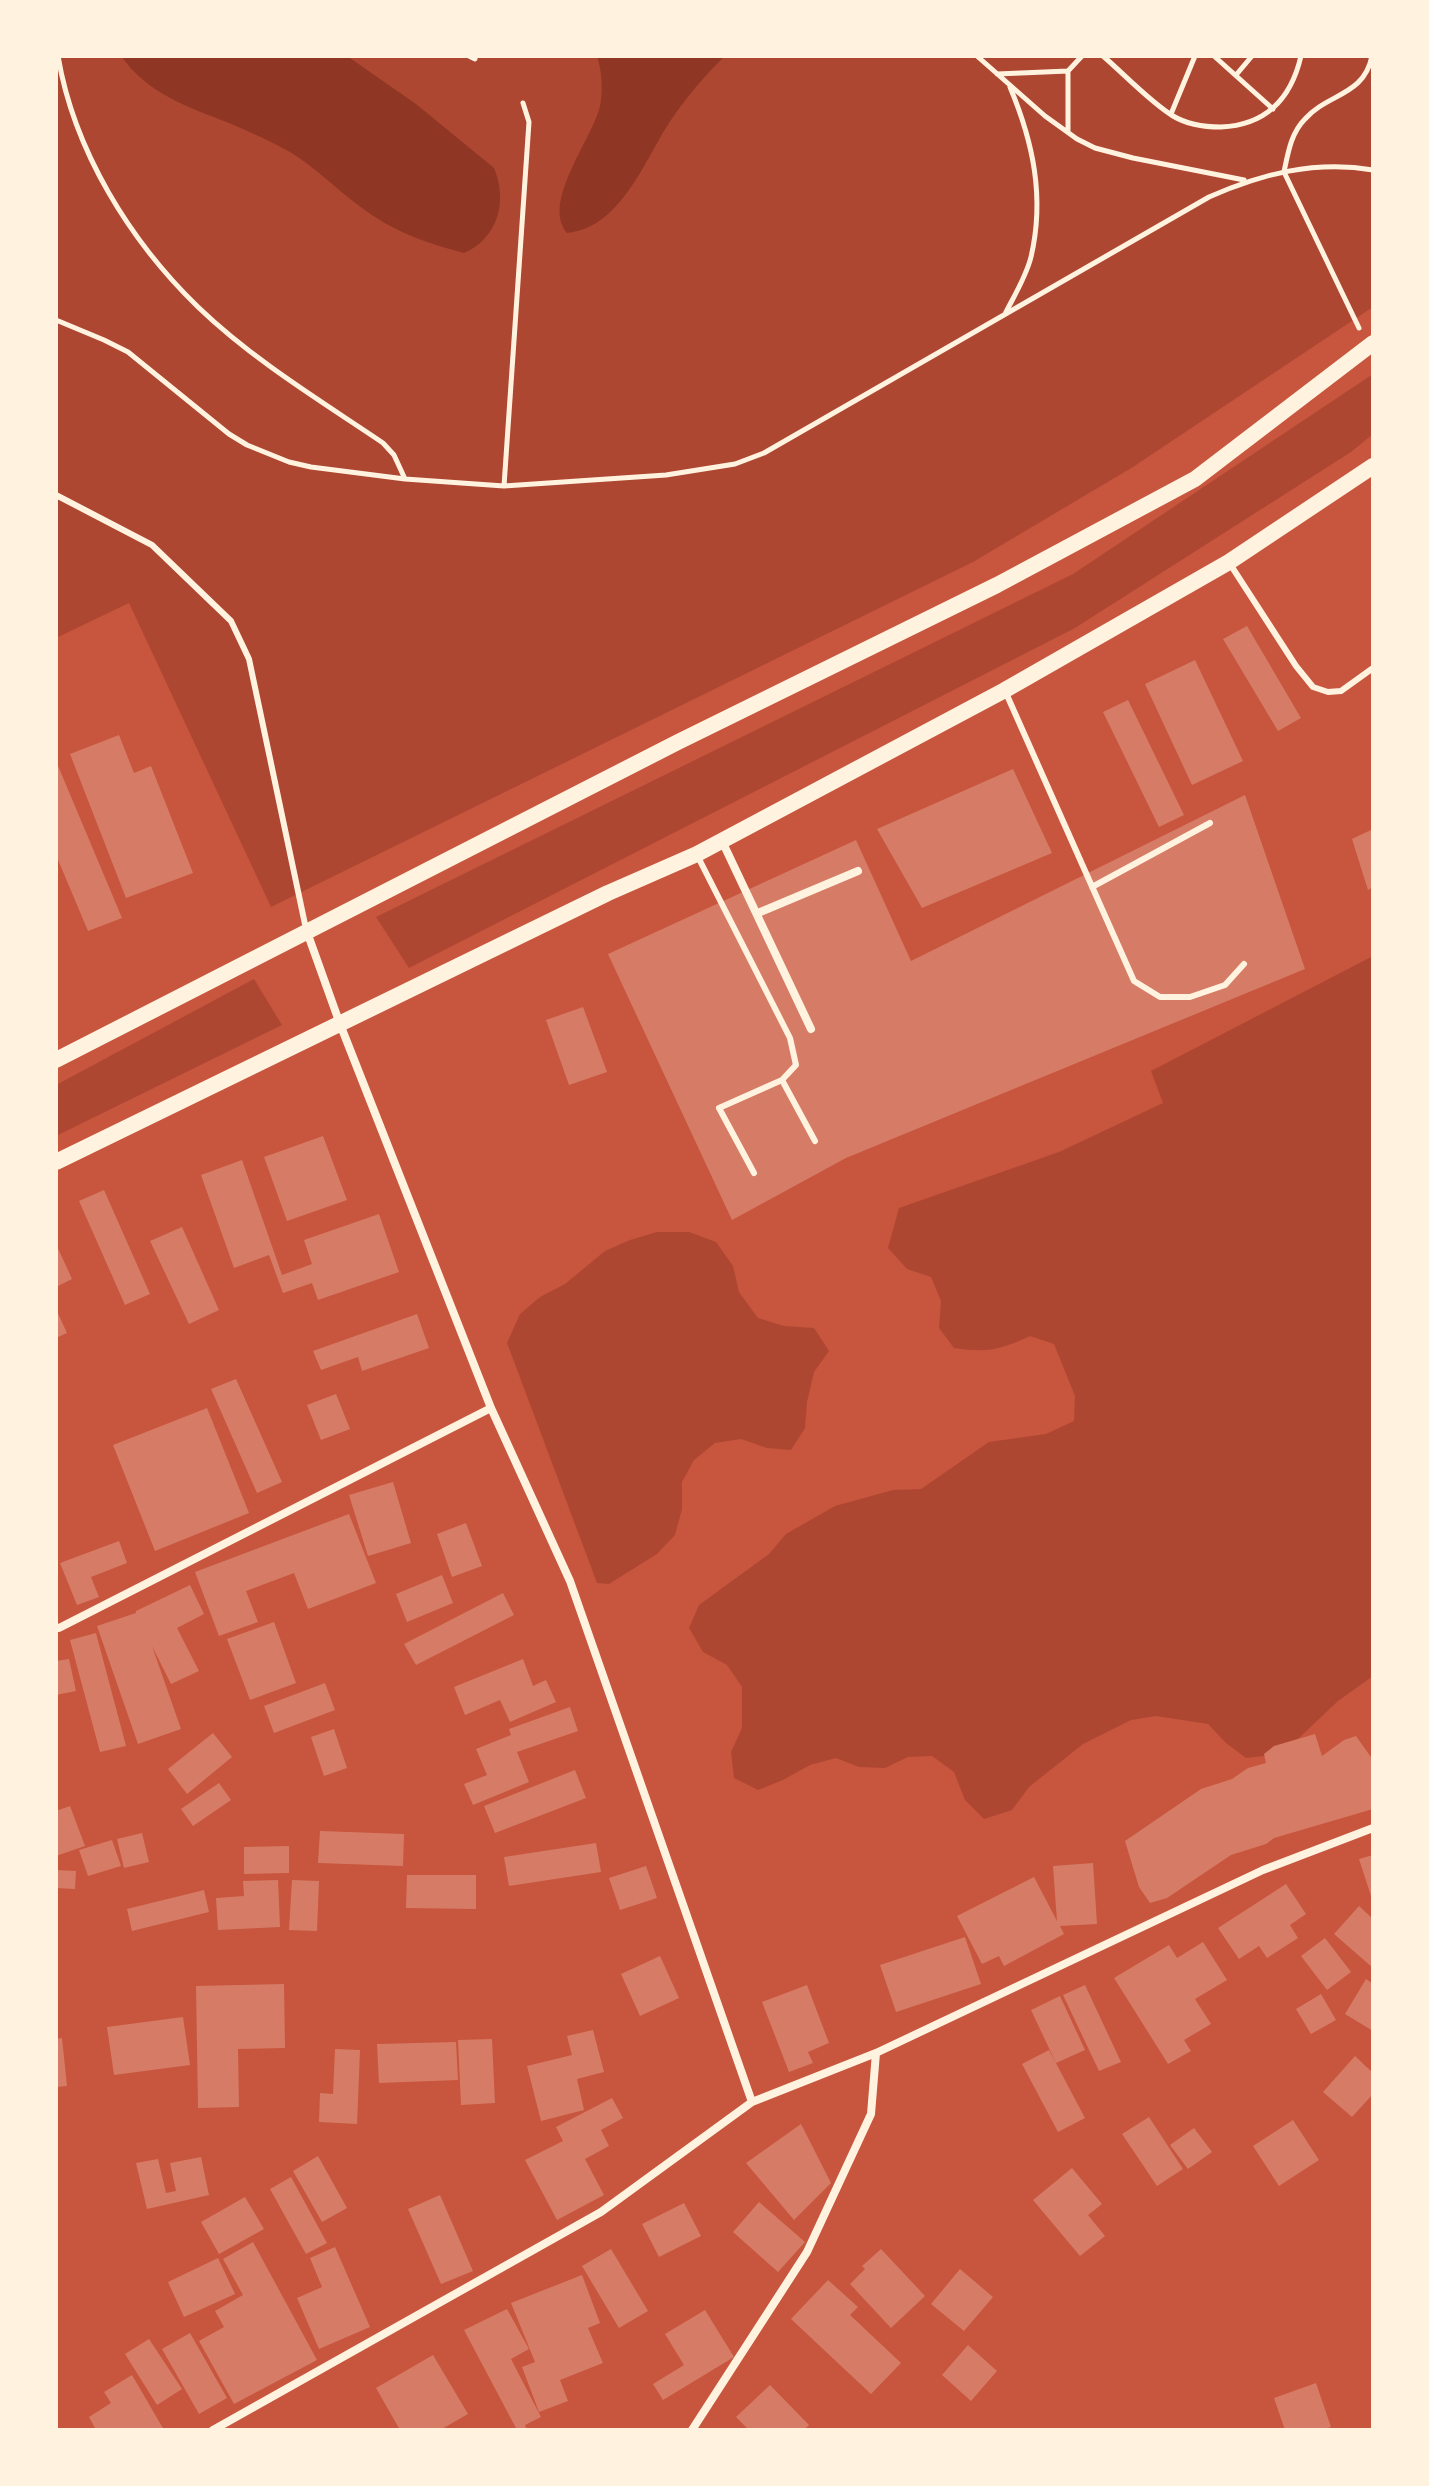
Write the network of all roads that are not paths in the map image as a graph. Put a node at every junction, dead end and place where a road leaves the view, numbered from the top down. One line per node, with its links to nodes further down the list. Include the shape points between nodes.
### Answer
1 (1373, 343): 13 (main road, via 1195,479 997,585)
2 (1373, 466): 4 (main road)
3 (56, 495): 13 (lane, via 152,545 231,621 249,659)
4 (1229, 562): 5 (lane, via 1313,687 1341,691); 6 (main road)
5 (1373, 668)
6 (1005, 690): 8 (main road); 11 (lane)
7 (1210, 823): 11 (lane)
8 (722, 840): 9 (main road); 12 (street)
9 (697, 854): 15 (main road); 18 (lane, via 790,1038 796,1065)
10 (858, 871): 12 (street)
11 (1092, 887): 14 (lane, via 1134,981 1160,997 1190,997 1225,985)
12 (758, 913): 16 (street)
13 (307, 932): 15 (street); 17 (main road)
14 (1244, 964)
15 (340, 1024): 20 (main road); 22 (street)
16 (811, 1029)
17 (56, 1060)
18 (782, 1080): 19 (lane); 21 (lane, via 719,1108)
19 (815, 1141)
20 (56, 1162)
21 (754, 1173)
22 (491, 1408): 23 (street); 26 (street, via 570,1581)
23 (56, 1627)
24 (1373, 1828): 25 (street, via 1263,1870)
25 (876, 2053): 26 (street); 28 (street, via 871,2114 807,2252)
26 (752, 2102): 27 (street, via 601,2212)
27 (213, 2430)
28 (692, 2430)

